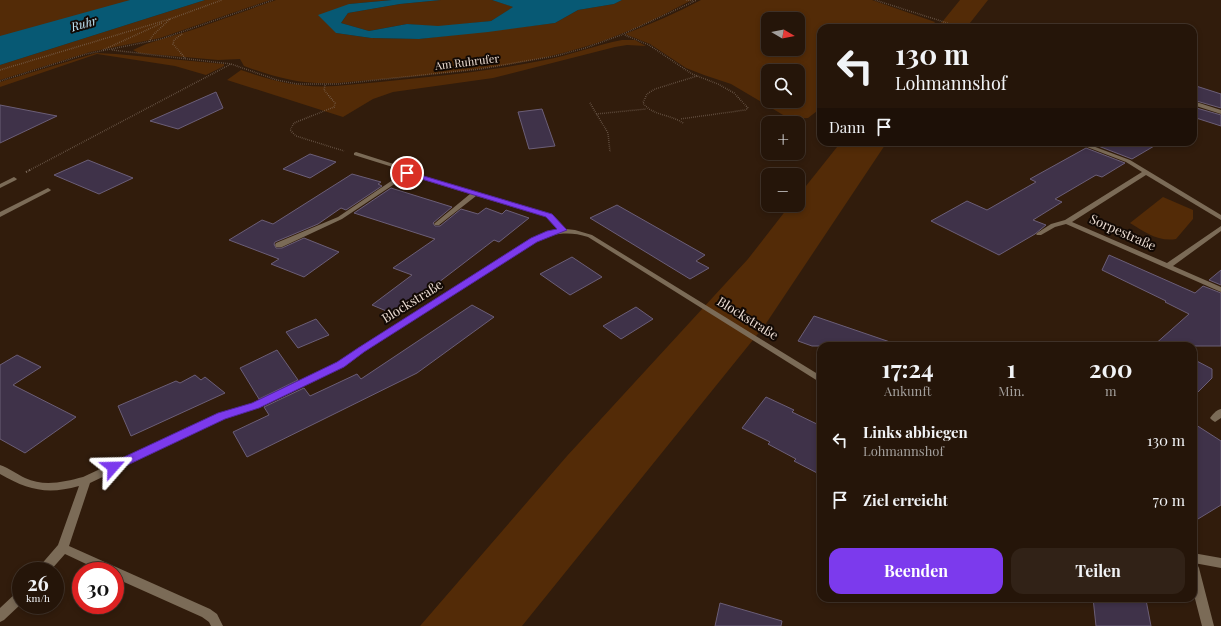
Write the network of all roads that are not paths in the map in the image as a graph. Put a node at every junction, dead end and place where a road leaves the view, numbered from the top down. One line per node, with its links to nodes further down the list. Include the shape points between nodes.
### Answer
1 (1197, 104): 2 (street)
2 (1221, 112)
3 (1088, 146): 5 (street, via 1128,161)
4 (356, 154): 6 (street, via 401,168)
5 (1146, 172): 12 (street); 13 (street, Sorpestraße)
6 (407, 173): 10 (street); 18 (street, via 340,218)
7 (14, 179): 8 (street)
8 (0, 186)
9 (48, 190): 11 (street)
10 (476, 193): 14 (street); 16 (street, via 549,216)
11 (0, 215)
12 (1221, 218)
13 (1067, 222): 17 (street, Sorpestraße, via 1053,225); 19 (street, Sorpestraße)
14 (436, 224)
15 (1221, 228): 19 (street)
16 (563, 230): 21 (street, Blockstraße, via 590,236); 23 (street, Blockstraße, via 534,240 341,365 256,406 221,416)
17 (1039, 234)
18 (279, 246)
19 (1168, 266): 20 (street, Sorpestraße)
20 (1221, 290)
21 (817, 378)
22 (0, 469): 23 (street, Blockstraße, via 20,480 48,488)
23 (86, 480): 24 (street)
24 (63, 548): 26 (street); 27 (street)
25 (1197, 559): 28 (street)
26 (51, 562)
27 (93, 562)
28 (1221, 563)
29 (124, 576): 33 (street, via 206,613)
30 (1197, 583): 34 (street)
31 (12, 605): 32 (street)
32 (0, 616)
33 (218, 626)
34 (1208, 626)

